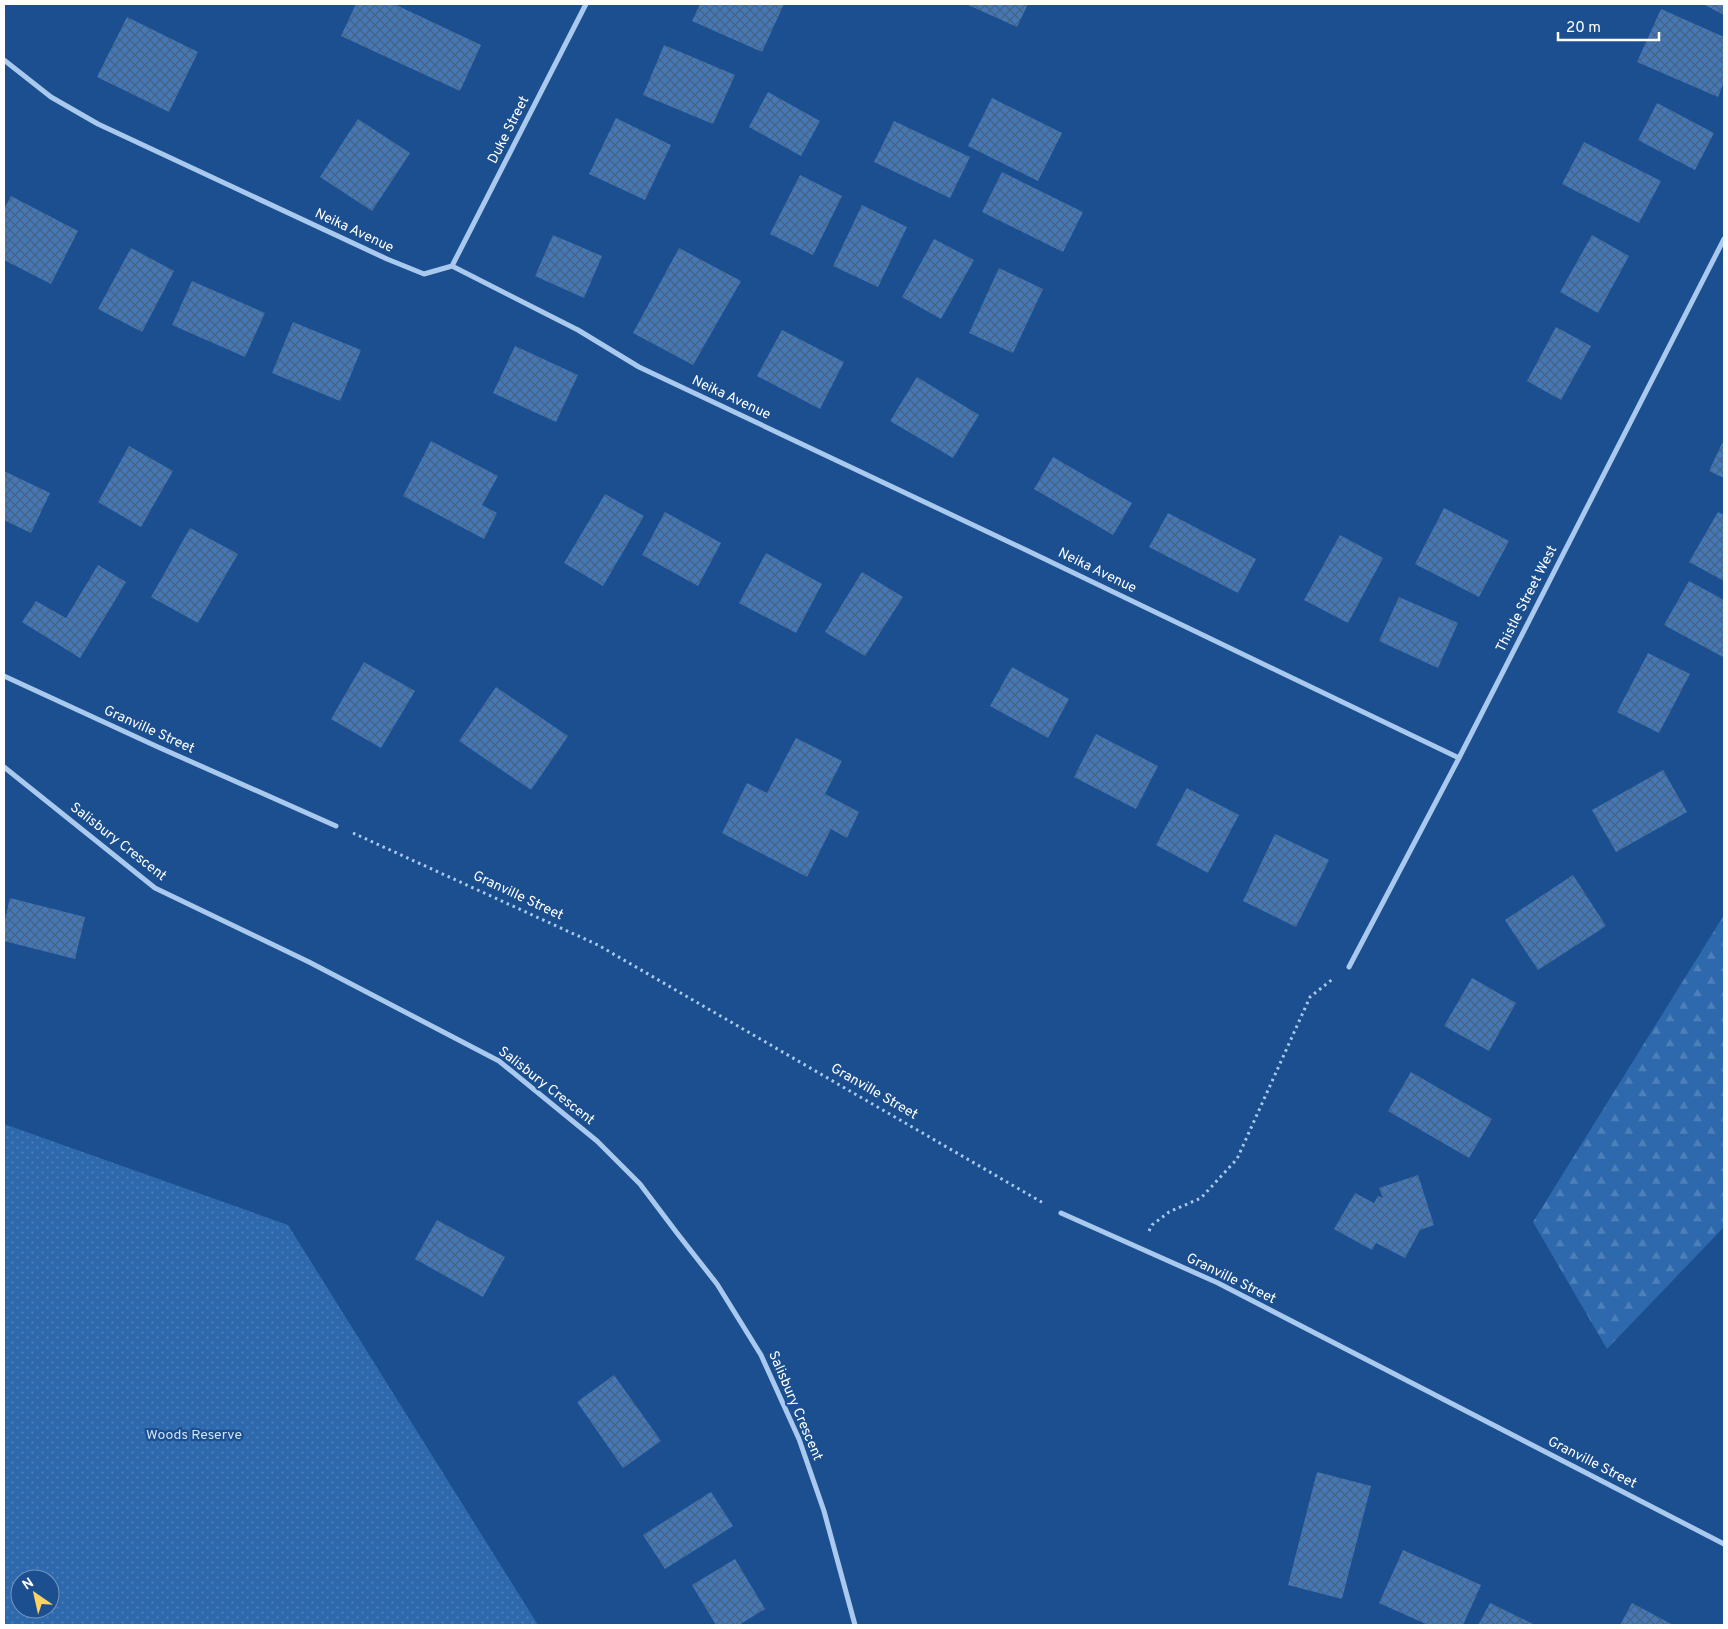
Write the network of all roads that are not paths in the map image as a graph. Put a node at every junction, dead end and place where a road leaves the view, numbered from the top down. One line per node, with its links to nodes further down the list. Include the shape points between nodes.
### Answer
1 (586, 4): 4 (street, Duke Street)
2 (4, 60): 4 (street, Neika Avenue, via 51,97 98,124 388,259 424,274)
3 (1724, 239): 6 (street, Thistle Street West)
4 (452, 266): 6 (street, Neika Avenue, via 578,330 639,366)
5 (4, 676): 8 (street, Granville Street)
6 (1458, 758): 9 (street, Thistle Street West)
7 (4, 767): 12 (street, Salisbury Crescent, via 155,888 309,962 500,1061 597,1141 640,1184 717,1284 761,1355 799,1438 824,1511)
8 (336, 826)
9 (1349, 967)
10 (1061, 1213): 11 (street, Granville Street, via 1218,1283)
11 (1724, 1544)
12 (855, 1625)

